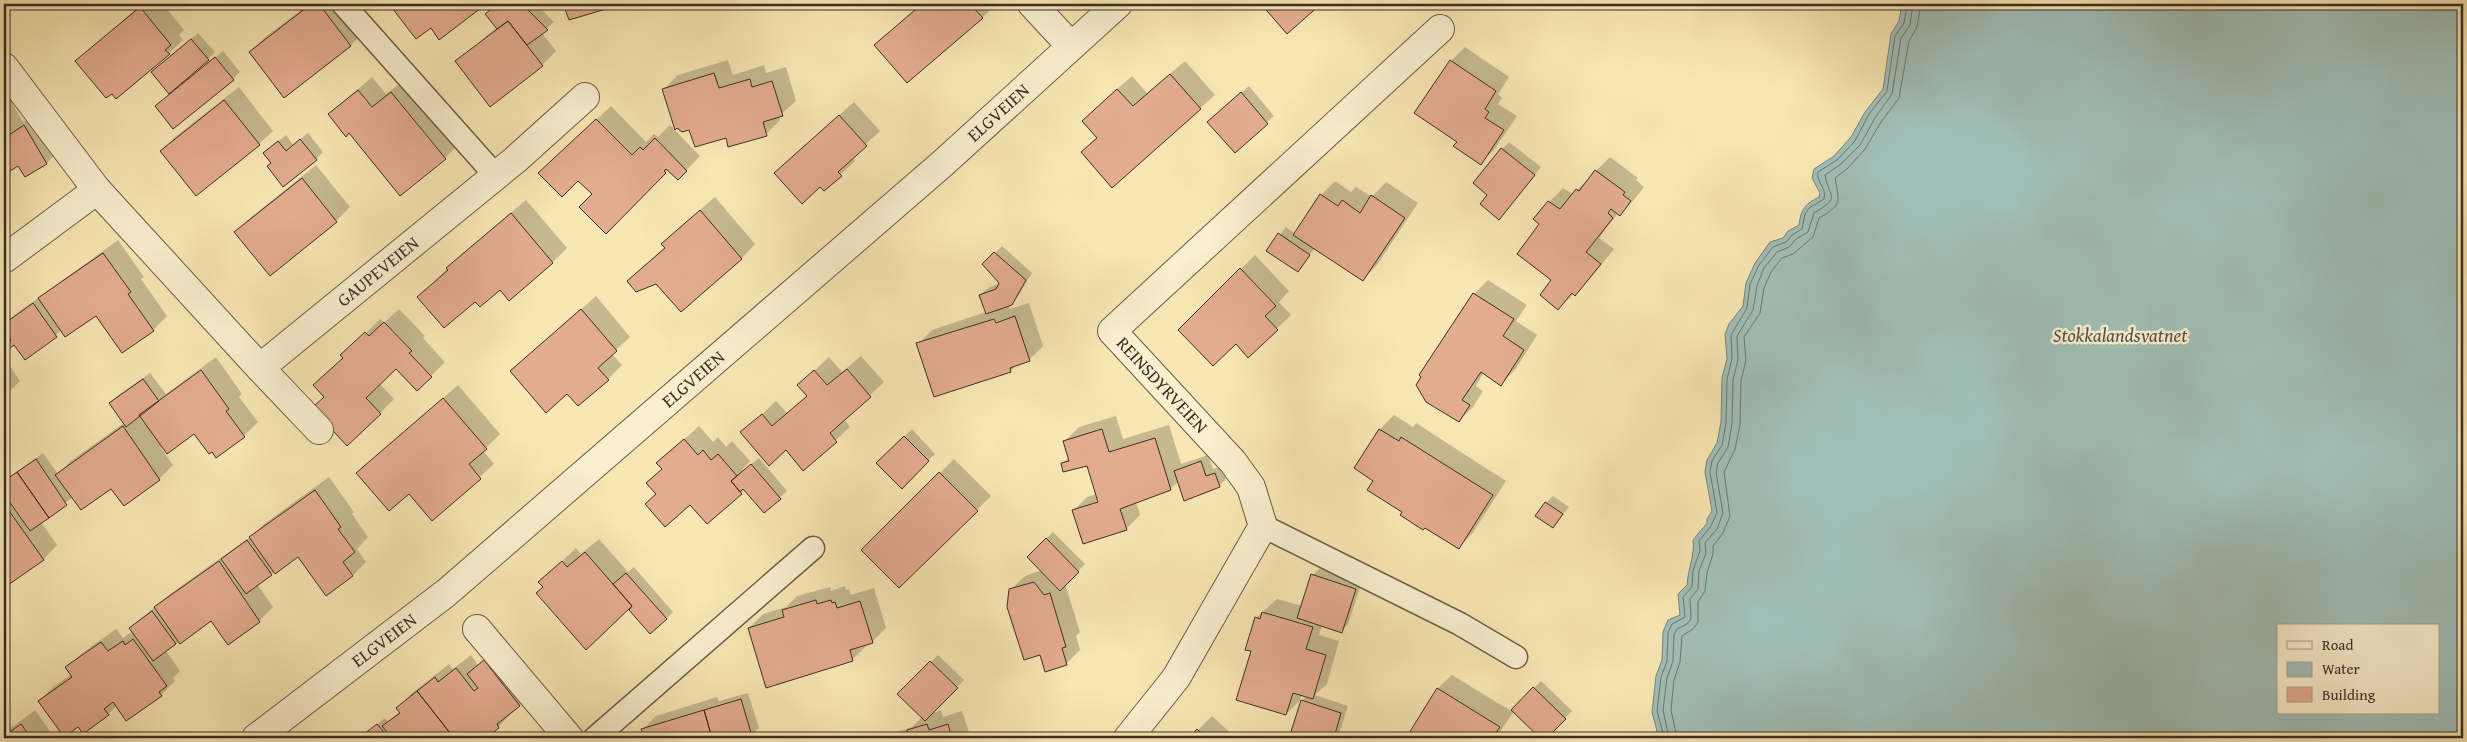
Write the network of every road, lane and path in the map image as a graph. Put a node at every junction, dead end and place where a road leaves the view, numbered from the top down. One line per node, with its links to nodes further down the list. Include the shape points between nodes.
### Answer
1 (343, 4): 8 (lane)
2 (1032, 4): 5 (street)
3 (1118, 4): 5 (street, ELGVEIEN)
4 (1440, 28): 13 (street, REINSDYRVEIEN, via 1112,331 1233,462 1251,487)
5 (1070, 45): 17 (street, ELGVEIEN, via 942,164 446,593)
6 (4, 67): 9 (street)
7 (585, 97): 8 (street, GAUPEVEIEN)
8 (496, 176): 11 (street, GAUPEVEIEN)
9 (97, 190): 10 (street); 11 (street)
10 (4, 259)
11 (260, 368): 12 (street)
12 (319, 430)
13 (1264, 526): 16 (lane, via 1460,624); 20 (street, via 1176,678)
14 (813, 548): 19 (lane)
15 (477, 629): 18 (street)
16 (1516, 657)
17 (256, 738)
18 (569, 738)
19 (595, 738)
20 (1128, 738)

